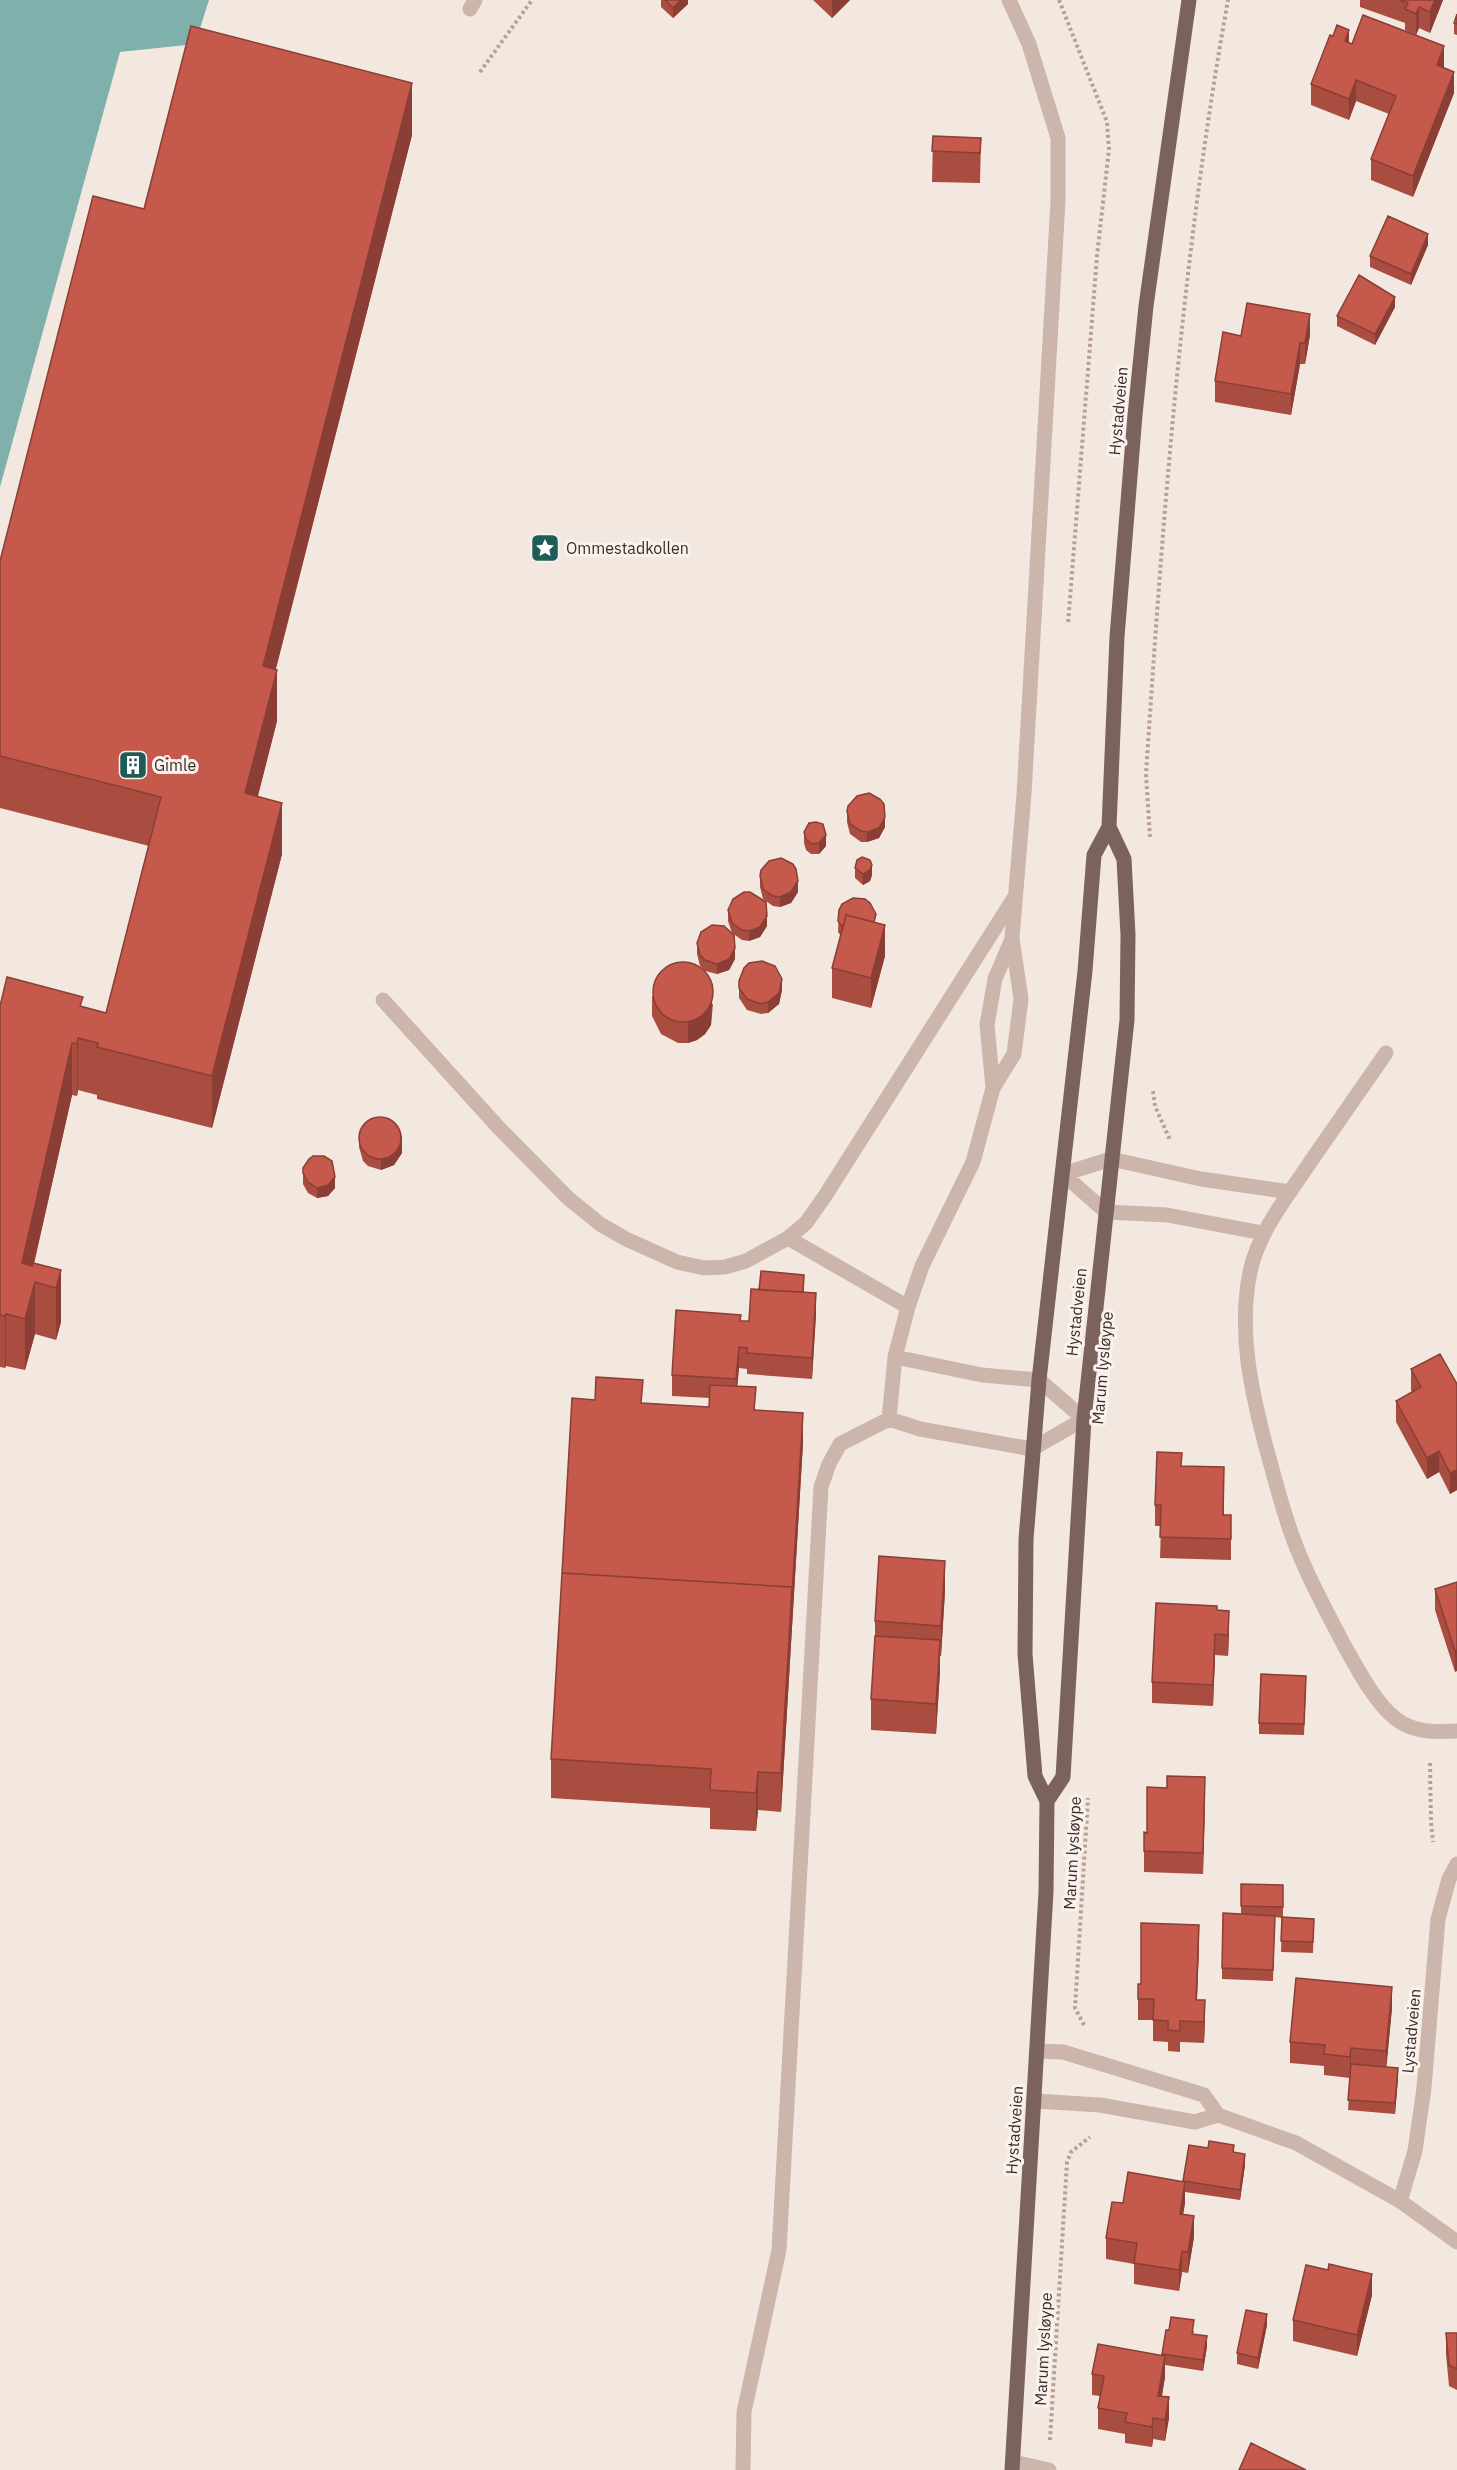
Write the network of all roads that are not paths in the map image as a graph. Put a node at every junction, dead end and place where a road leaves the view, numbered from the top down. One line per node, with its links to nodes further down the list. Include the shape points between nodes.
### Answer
1 (1009, 0): 4 (street, via 1029,44 1058,138 1057,213)
2 (1189, 0): 3 (main road, Hystadveien, via 1137,393 1117,638)
3 (1109, 827): 9 (main road, Hystadveien, via 1125,859 1128,935 1127,1020); 10 (main road, Hystadveien, via 1094,855)
4 (1016, 896): 5 (street); 14 (street, via 825,1196 806,1223)
5 (1012, 938): 8 (street, via 995,979 987,1025); 8 (street, via 1022,999 1014,1054)
6 (383, 1000): 14 (street, via 499,1128 568,1198 600,1224 677,1262 704,1268 746,1261)
7 (1386, 1053): 11 (street)
8 (993, 1088): 15 (street, via 973,1162 922,1266)
9 (1112, 1159): 10 (street); 11 (street, via 1201,1179); 12 (main road, Hystadveien)
10 (1063, 1174): 12 (street); 17 (main road, Hystadveien)
11 (1290, 1192): 13 (street)
12 (1106, 1212): 13 (street, via 1167,1215); 19 (main road, Hystadveien)
13 (1263, 1233): 21 (street, via 1247,1292 1246,1341 1252,1394 1283,1510 1314,1590 1356,1667 1396,1719 1429,1732)
14 (788, 1238): 15 (street)
15 (908, 1307): 16 (street)
16 (895, 1357): 17 (street, via 982,1375); 18 (street)
17 (1039, 1380): 19 (street); 20 (main road, Hystadveien)
18 (889, 1419): 20 (street, via 920,1429); 30 (street, via 840,1444 821,1487 778,2250 744,2412)
19 (1083, 1419): 20 (street); 22 (main road, Hystadveien, via 1063,1777)
20 (1032, 1449): 22 (main road, Hystadveien, via 1025,1654 1035,1776)
21 (1457, 1731)
22 (1047, 1801): 24 (main road, Hystadveien)
23 (1457, 1864): 27 (street, Lystadveien, via 1438,1919 1424,2088 1415,2151)
24 (1037, 2051): 25 (main road, Hystadveien); 26 (street, via 1063,2052 1204,2095)
25 (1034, 2101): 26 (street, via 1100,2105 1195,2122); 29 (main road, Hystadveien)
26 (1218, 2115): 27 (street, via 1296,2144)
27 (1400, 2201): 28 (street)
28 (1457, 2242)
29 (1012, 2466): 31 (street, Hystadveien)
30 (743, 2470)
31 (1049, 2470)

